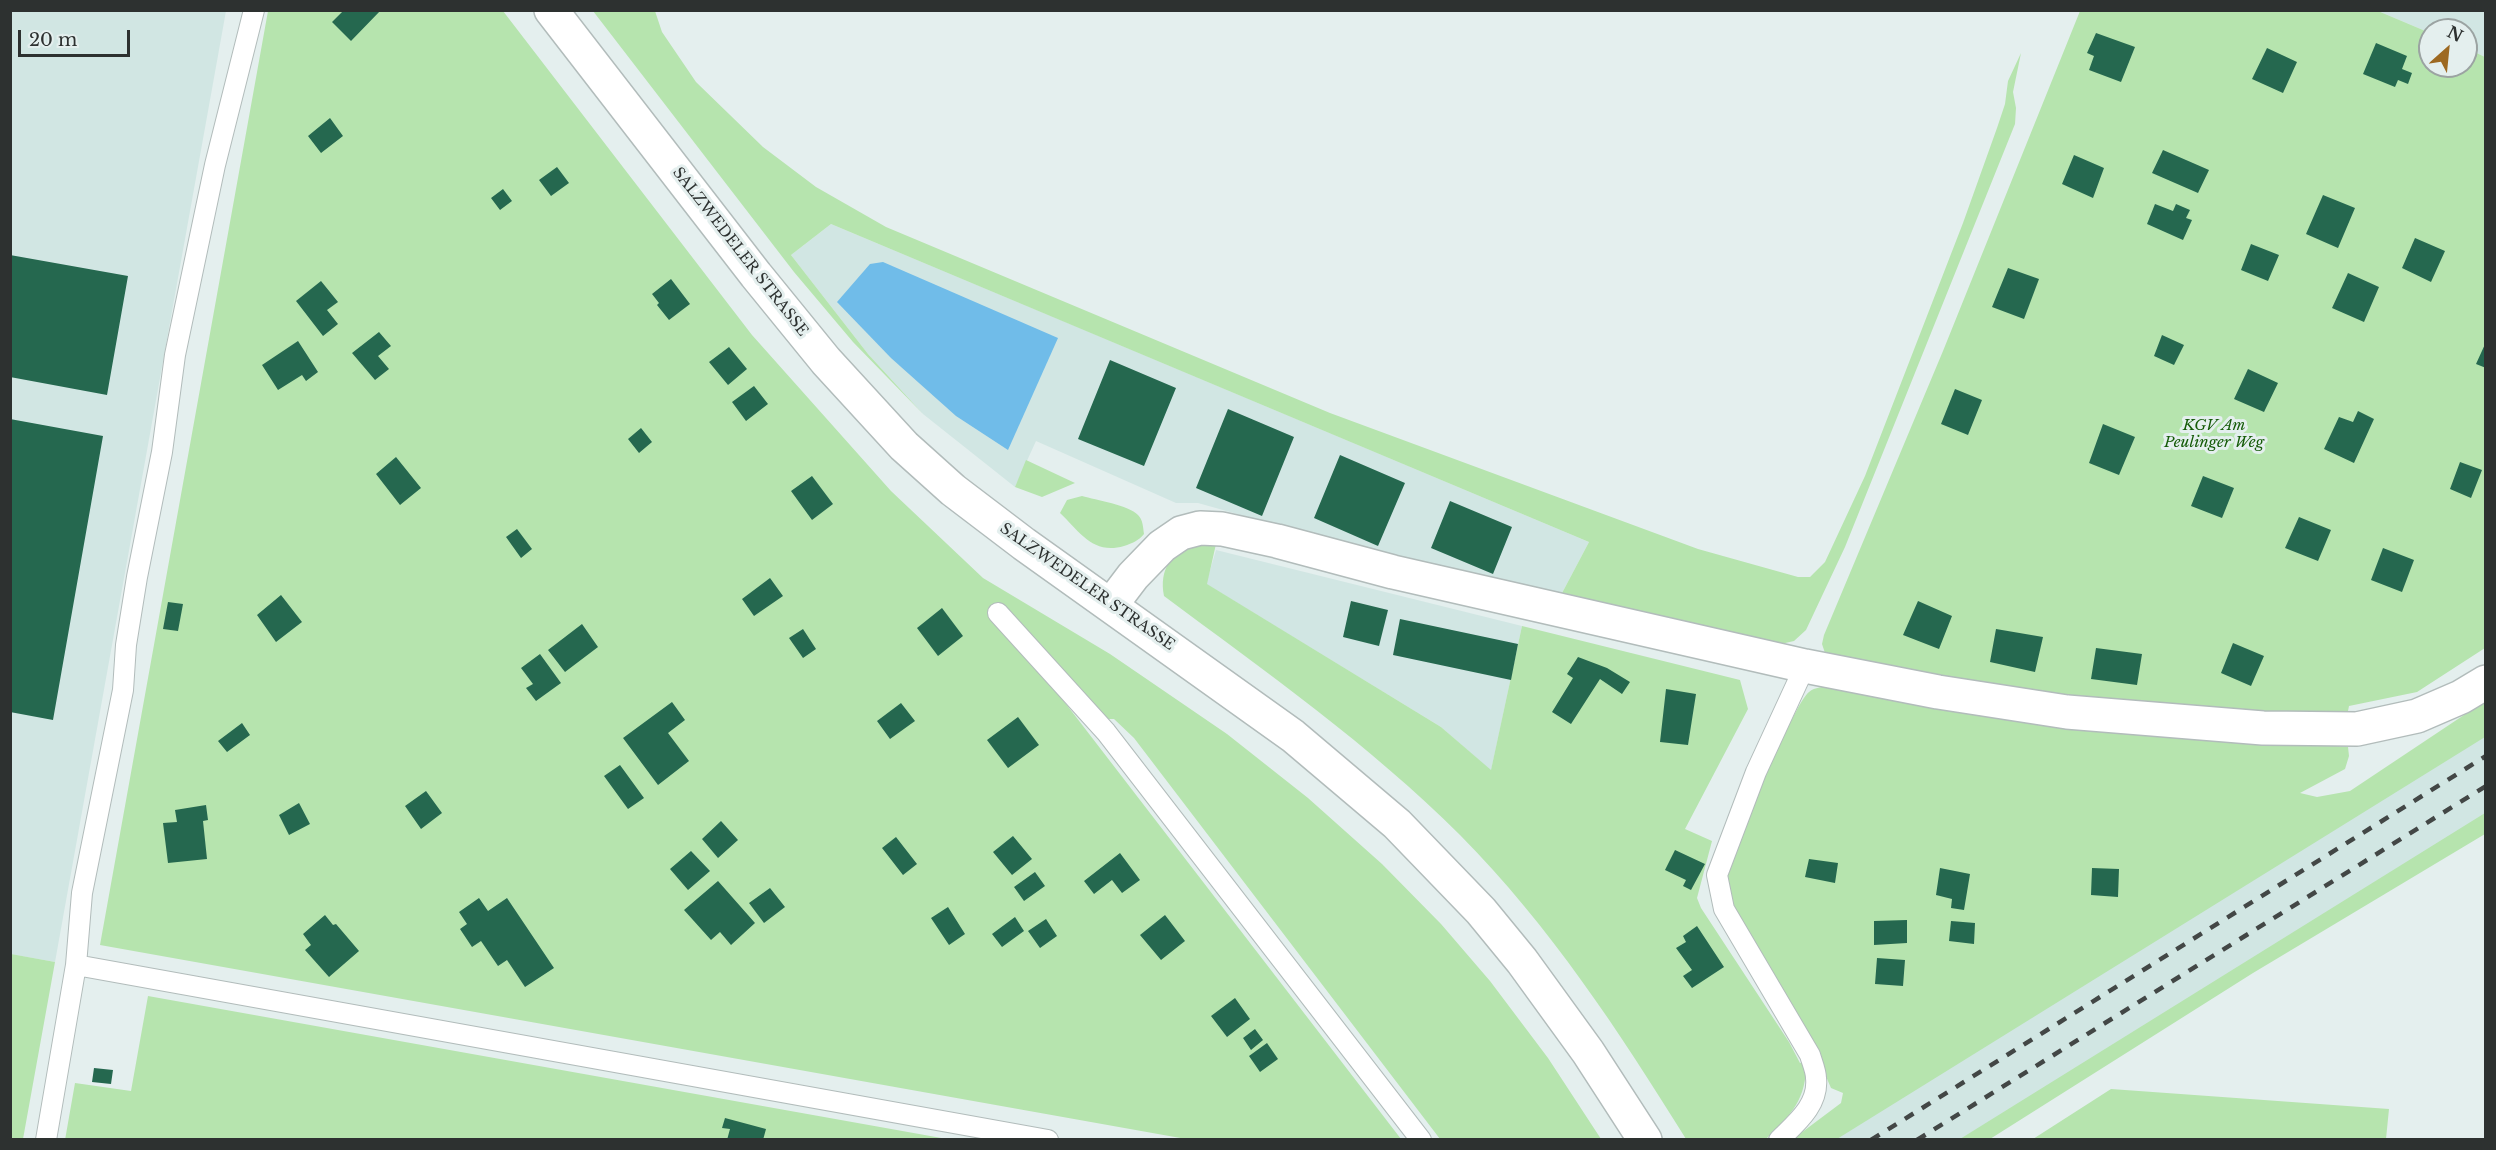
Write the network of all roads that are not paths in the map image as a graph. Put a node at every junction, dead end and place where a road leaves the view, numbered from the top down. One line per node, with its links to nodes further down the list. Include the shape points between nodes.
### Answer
1 (254, 10): 7 (lane, via 215,165 175,355 162,452 130,622 123,690 82,892)
2 (551, 10): 3 (main road, SALZWEDELER STRASSE, via 777,301 904,446 1004,529)
3 (1111, 605): 5 (main road, via 1161,546 1181,532 1222,529 1404,575); 11 (main road, SALZWEDELER STRASSE, via 1293,736 1439,865 1556,1005)
4 (998, 613): 10 (lane, via 1106,732)
5 (1805, 666): 6 (main road, via 2067,712 2263,728 2357,729 2417,716); 12 (lane, via 1756,772 1717,875 1724,909 1810,1054 1817,1080 1806,1113)
6 (2486, 682)
7 (76, 965): 8 (lane); 9 (lane)
8 (46, 1140)
9 (1048, 1140)
10 (1421, 1140)
11 (1645, 1140)
12 (1779, 1140)

